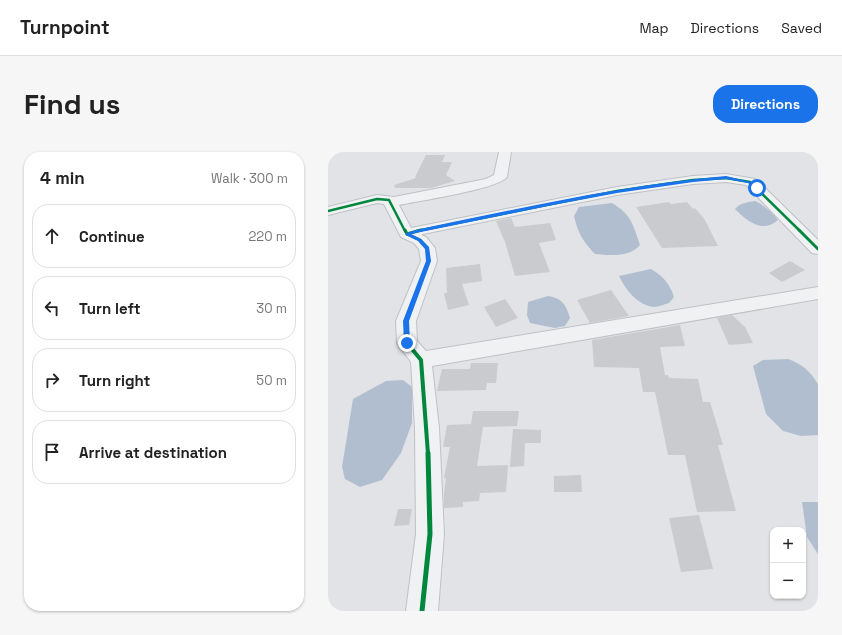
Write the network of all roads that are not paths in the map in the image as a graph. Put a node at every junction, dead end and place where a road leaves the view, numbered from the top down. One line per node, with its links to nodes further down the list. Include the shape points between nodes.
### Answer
1 (505, 152): 2 (street, via 500,177 490,182)
2 (391, 202): 3 (street, via 376,199); 4 (street)
3 (328, 211)
4 (407, 234): 5 (street, via 617,192 693,180 726,178 750,182); 7 (street, via 420,240 428,248 429,261 406,321 407,343)
5 (818, 249)
6 (818, 292): 7 (street)
7 (421, 360): 8 (street, via 427,428 430,534)
8 (422, 611)

